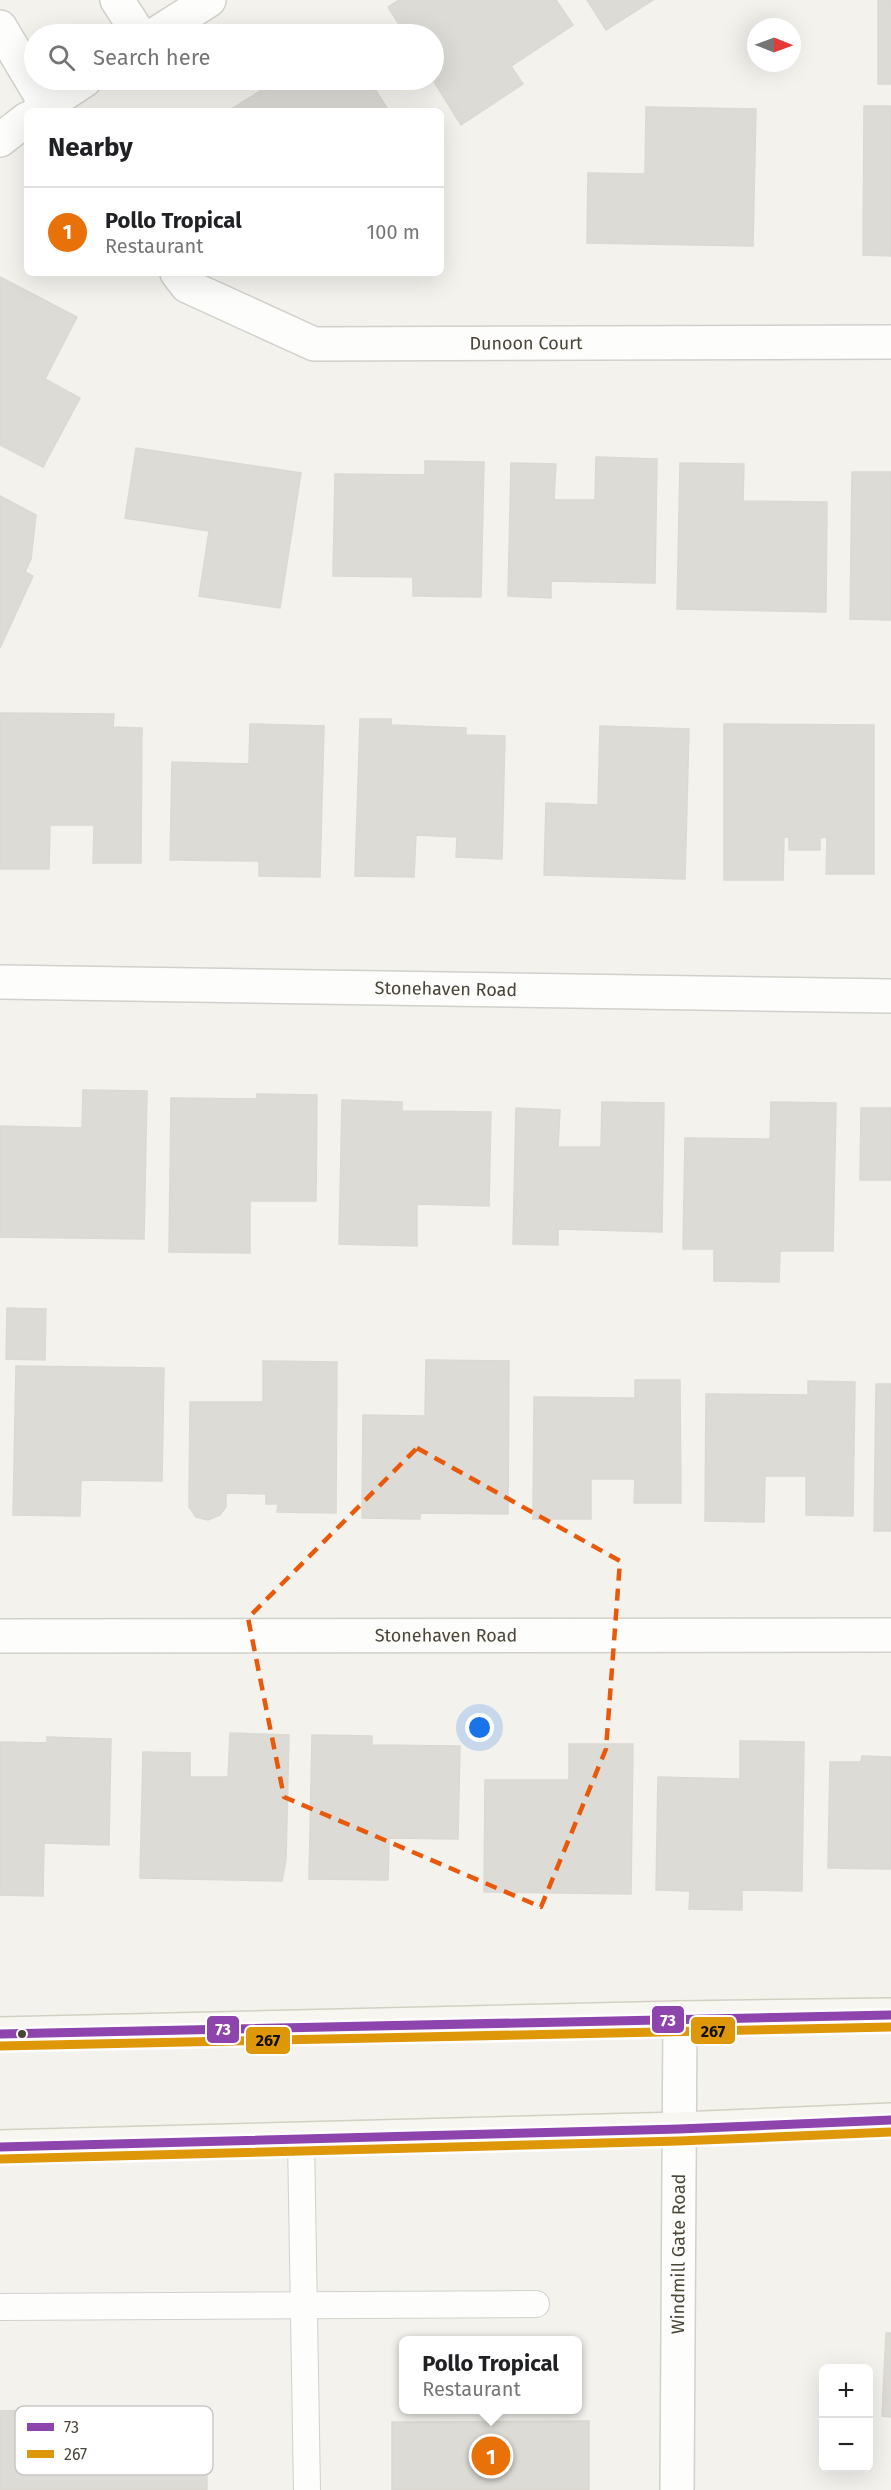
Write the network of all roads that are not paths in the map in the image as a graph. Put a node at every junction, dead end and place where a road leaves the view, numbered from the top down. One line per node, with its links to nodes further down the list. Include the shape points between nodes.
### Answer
1 (117, 0): 3 (street)
2 (209, 0): 4 (street)
3 (133, 24)
4 (172, 24)
5 (0, 27): 6 (street)
6 (24, 78)
7 (30, 90): 9 (street)
8 (71, 90): 10 (street)
9 (38, 108)
10 (46, 108)
11 (24, 123): 12 (street)
12 (0, 140)
13 (180, 276): 14 (street, Dunoon Court, via 188,286 314,344)
14 (891, 342)
15 (0, 982): 16 (street, Stonehaven Road)
16 (891, 996)
17 (891, 1635): 18 (street, Stonehaven Road)
18 (0, 1636)
19 (891, 2015): 20 (main road)
20 (680, 2018): 21 (main road); 23 (street, Windmill Gate Road)
21 (0, 2034)
22 (891, 2120): 23 (main road)
23 (679, 2130): 25 (main road); 32 (street, Windmill Gate Road)
24 (0, 2133): 27 (main road)
25 (301, 2140): 27 (main road); 29 (lane)
26 (0, 2147): 27 (main road)
27 (35, 2148)
28 (536, 2304): 29 (lane)
29 (303, 2306): 30 (lane); 31 (lane)
30 (0, 2307)
31 (307, 2490)
32 (677, 2490)

